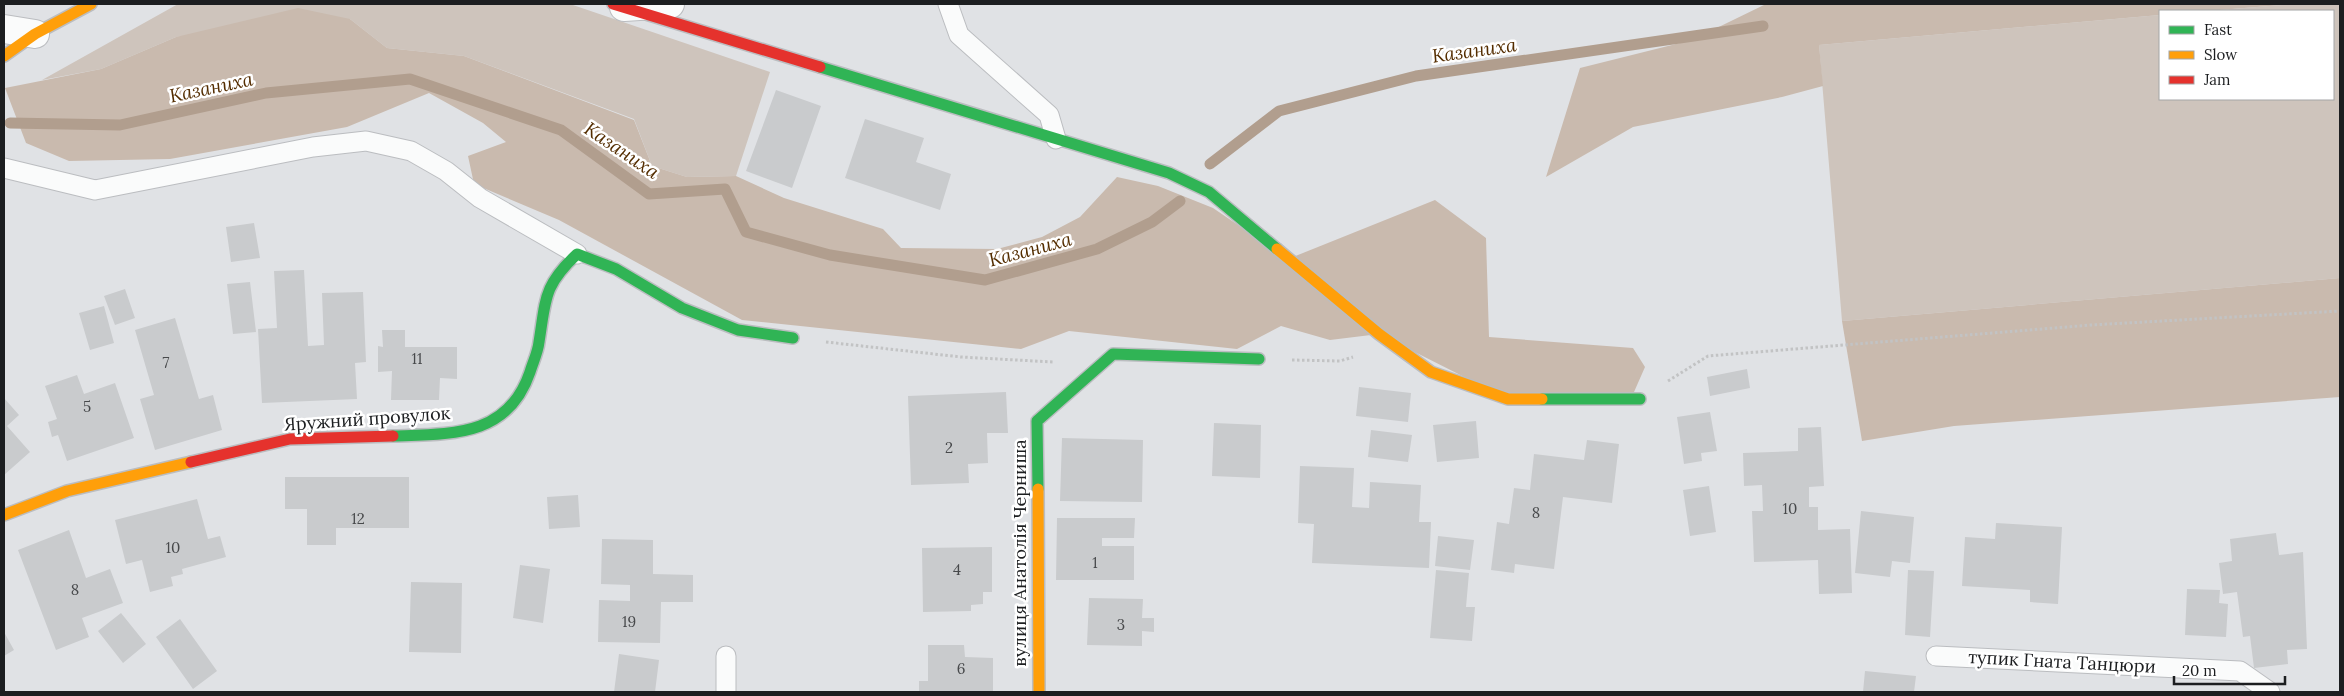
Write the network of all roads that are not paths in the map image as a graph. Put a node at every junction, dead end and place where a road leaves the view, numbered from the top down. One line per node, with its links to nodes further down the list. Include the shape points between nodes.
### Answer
1 (92, 4): 6 (street)
2 (670, 4): 4 (street)
3 (948, 4): 8 (lane, via 959,35 1049,115)
4 (618, 6): 8 (street)
5 (4, 30): 6 (street)
6 (35, 34): 7 (street)
7 (4, 56)
8 (1056, 139): 13 (street, via 1169,173 1209,192 1431,372 1508,399)
9 (4, 168): 10 (lane, via 95,190 313,147 366,141 411,151 446,171 480,198)
10 (577, 254): 11 (street, via 616,269 682,308 738,330); 14 (street, Яружний провулок, via 560,270 546,294 539,346 524,390 506,413 489,423 450,434 290,439 66,491)
11 (793, 338)
12 (1259, 359): 18 (street, вулиця Анатолія Черниша, via 1113,354 1037,421)
13 (1640, 399)
14 (4, 515)
15 (726, 656): 17 (lane)
16 (1936, 656): 19 (lane, тупик Гната Танцюри, via 2240,671)
17 (726, 692)
18 (1039, 692)
19 (2270, 692)

